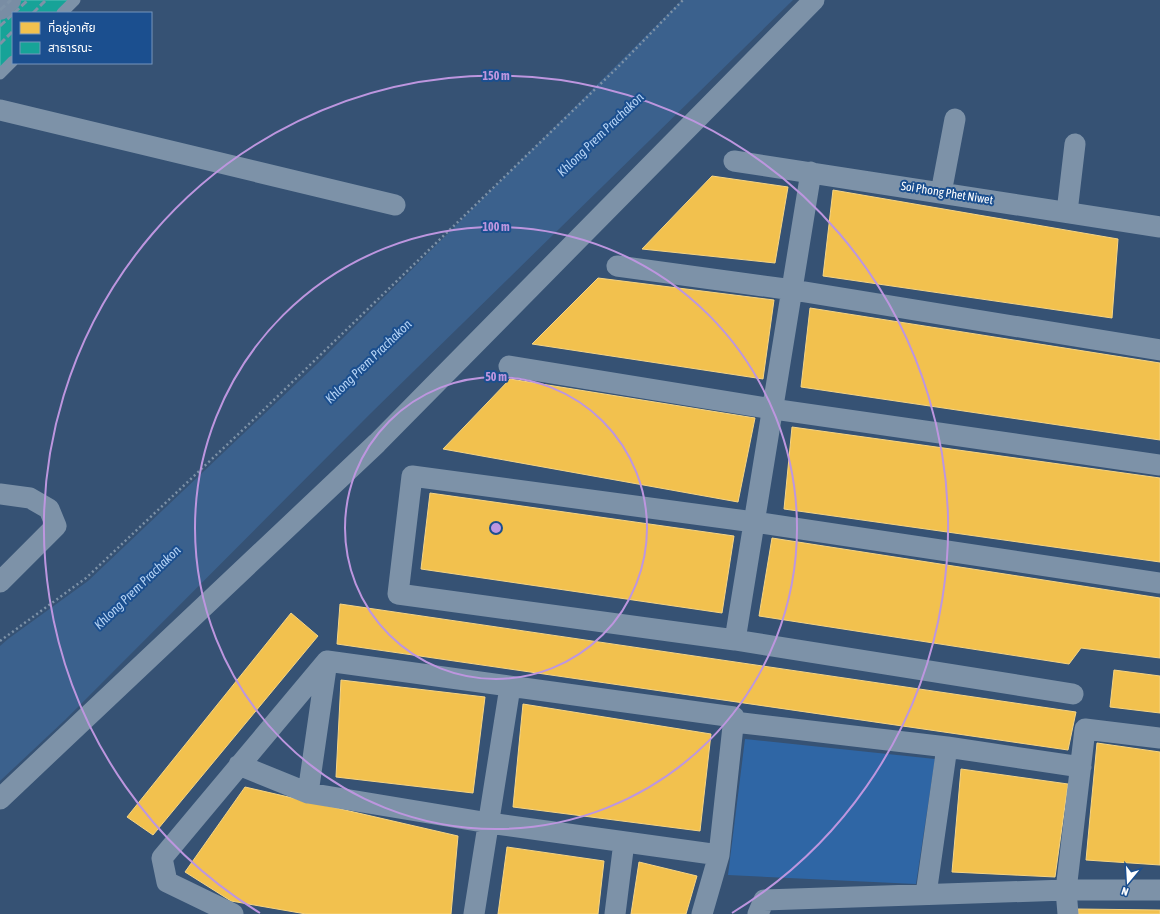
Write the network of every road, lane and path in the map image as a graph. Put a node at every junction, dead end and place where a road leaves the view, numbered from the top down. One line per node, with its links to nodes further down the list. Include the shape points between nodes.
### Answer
1 (10, 0): 5 (street)
2 (75, 0): 6 (lane)
3 (683, 0): 29 (path, via 618,67 98,567)
4 (814, 0): 39 (street, via 377,443)
5 (0, 9)
6 (63, 12)
7 (12, 62): 8 (lane)
8 (0, 74)
9 (0, 110): 15 (street)
10 (955, 118): 14 (street)
11 (1075, 144): 16 (street)
12 (734, 161): 13 (street, Soi Phong Phet Niwet)
13 (811, 172): 14 (street, Soi Phong Phet Niwet); 19 (street)
14 (941, 192): 16 (street, Soi Phong Phet Niwet)
15 (395, 205)
16 (1067, 212): 17 (street, Soi Phong Phet Niwet)
17 (1160, 227)
18 (617, 266): 19 (street)
19 (793, 290): 20 (street); 22 (street)
20 (1160, 350)
21 (509, 366): 22 (street)
22 (773, 409): 23 (street); 25 (street)
23 (1160, 465)
24 (0, 494): 26 (street, via 30,498 49,509 56,526)
25 (754, 522): 27 (street); 28 (street); 28 (street, via 412,476 398,594)
26 (0, 582)
27 (1160, 583)
28 (735, 640): 32 (street)
29 (0, 641)
30 (327, 661): 31 (street); 36 (street); 38 (street)
31 (510, 687): 33 (street, via 734,717); 40 (street)
32 (1073, 694)
33 (734, 722): 35 (street); 42 (street)
34 (1160, 738): 37 (street, via 1085,729)
35 (947, 747): 37 (street); 45 (street)
36 (240, 765): 38 (street); 46 (street, via 162,858 167,882)
37 (1081, 767): 43 (street)
38 (308, 793): 40 (street)
39 (0, 799)
40 (489, 823): 41 (street); 47 (street)
41 (624, 842): 42 (street); 48 (street)
42 (719, 855): 49 (street)
43 (1066, 890): 44 (street); 45 (street); 51 (street)
44 (1160, 890)
45 (926, 894): 50 (street, via 764,900)
46 (233, 914)
47 (474, 914)
48 (615, 914)
49 (702, 914)
50 (758, 914)
51 (1068, 914)

